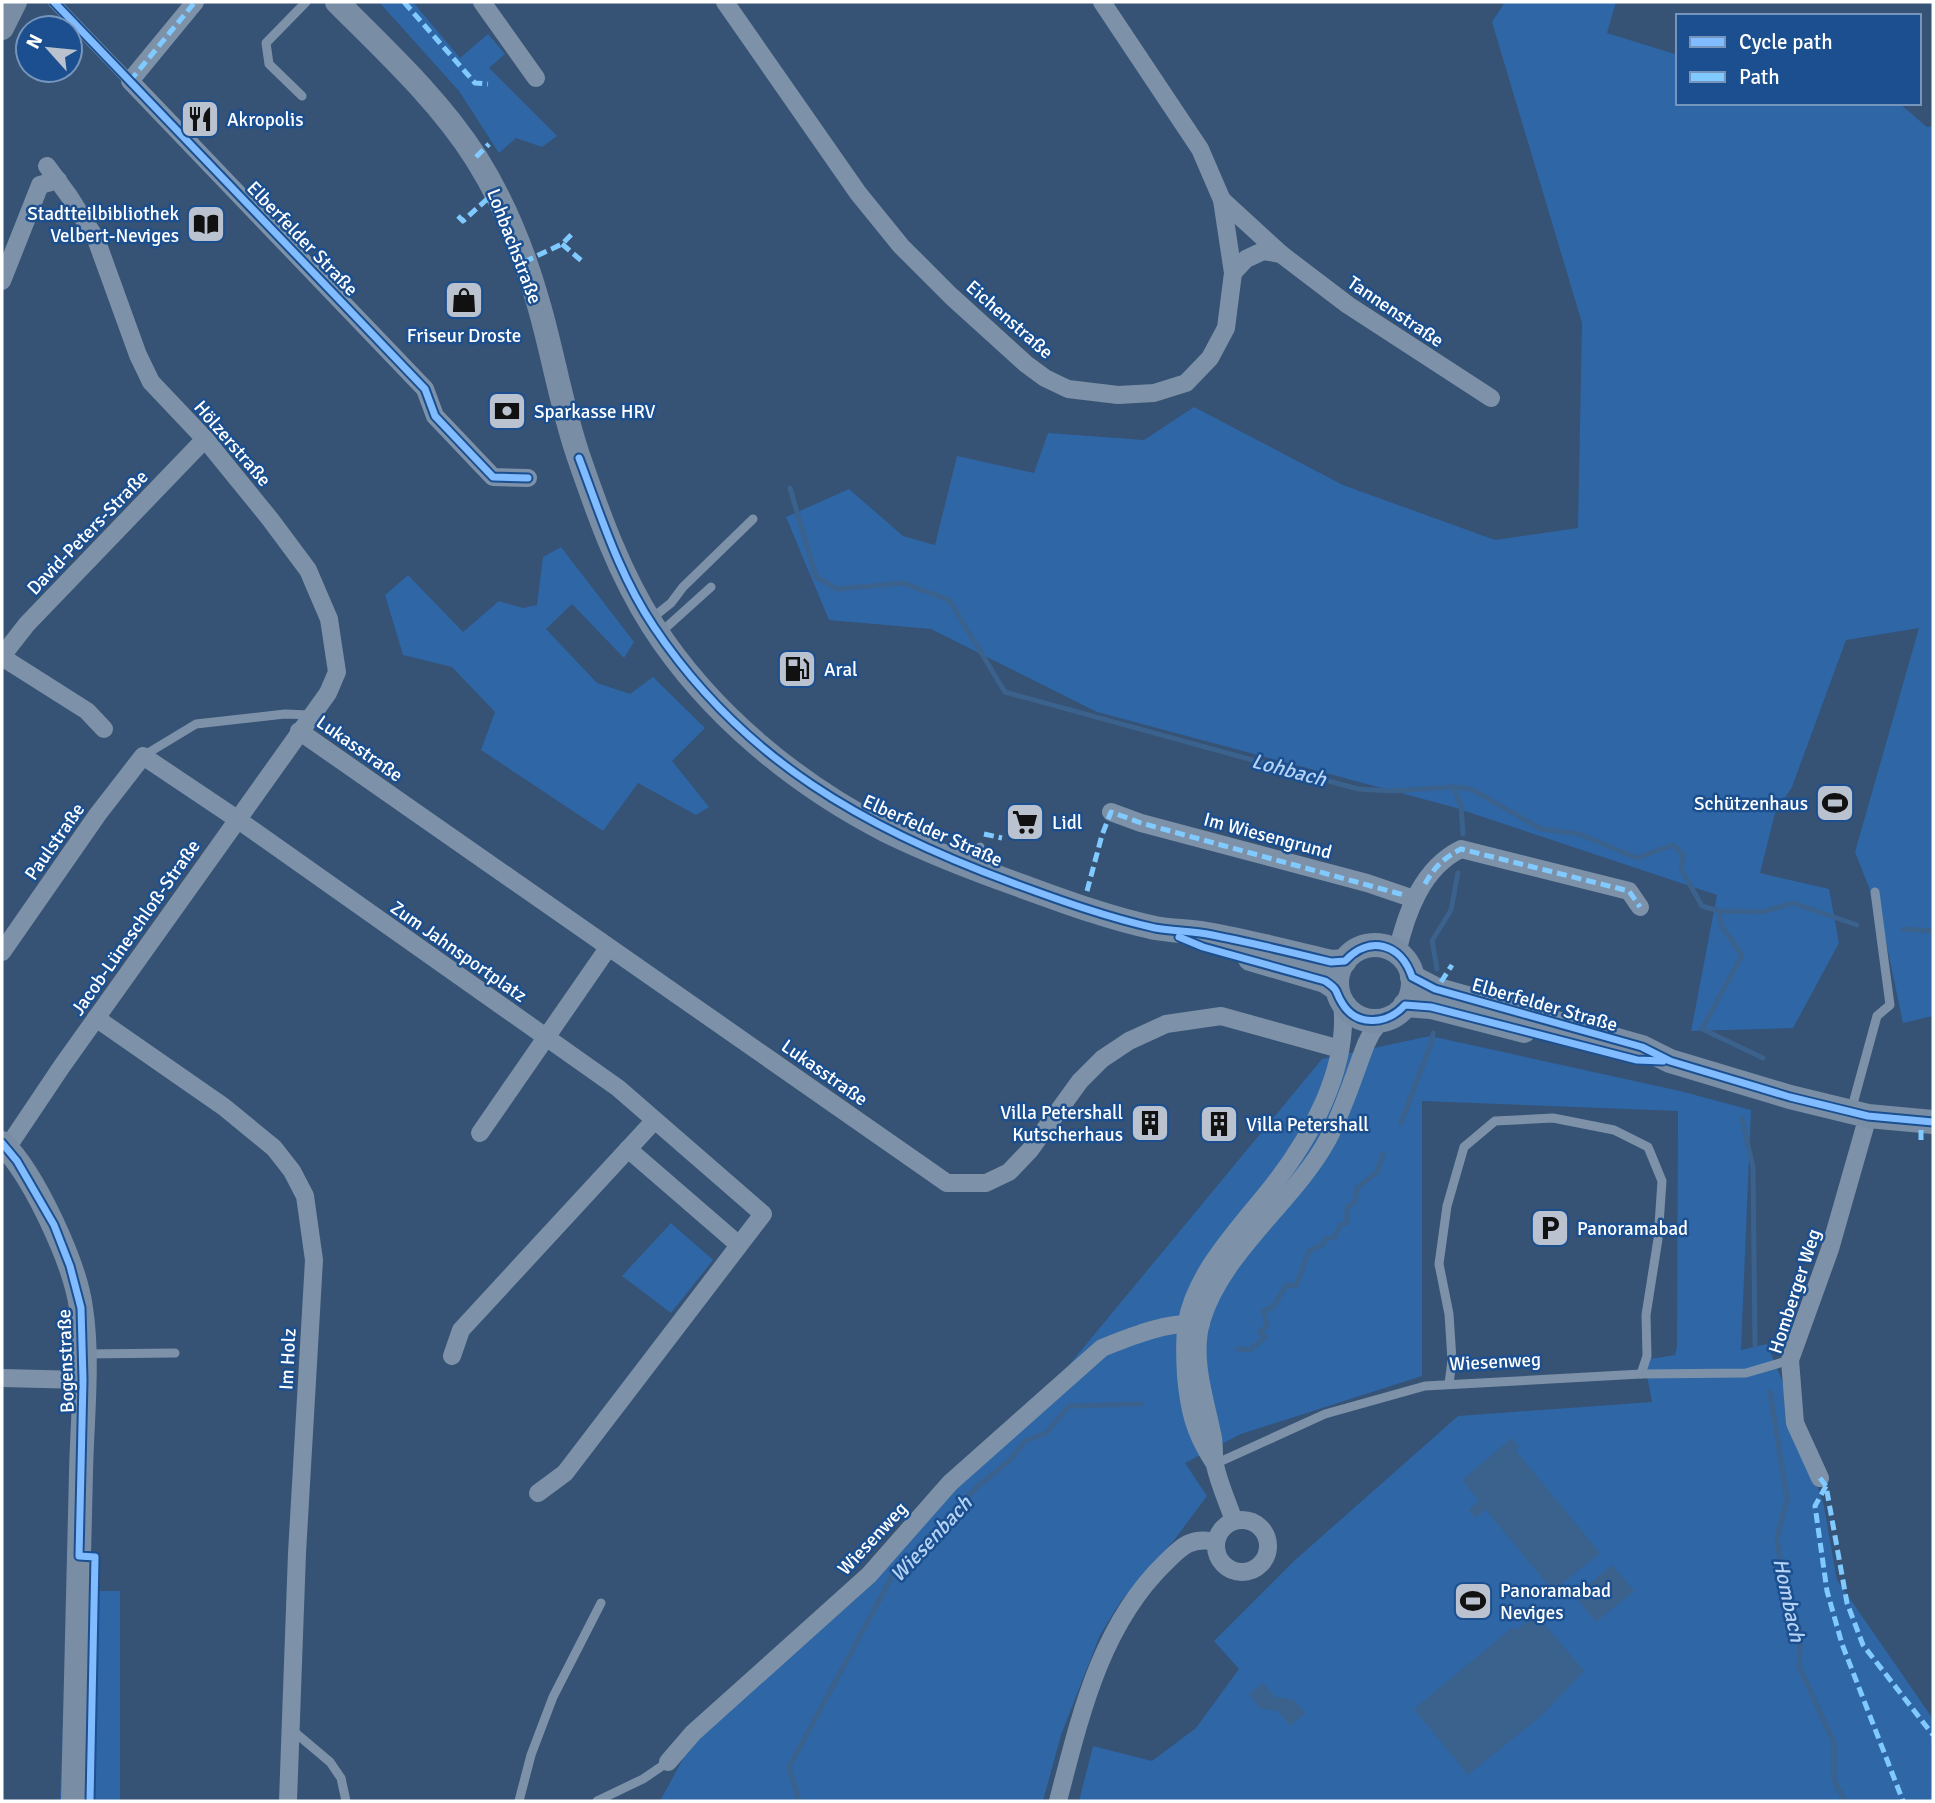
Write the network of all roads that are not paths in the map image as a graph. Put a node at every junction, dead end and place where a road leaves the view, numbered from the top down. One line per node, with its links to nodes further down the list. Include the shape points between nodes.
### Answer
1 (15, 2): 9 (main road)
2 (54, 2): 11 (street, Elberfelder Straße)
3 (195, 2): 11 (street)
4 (306, 2): 12 (lane, via 266,43 268,64)
5 (337, 2): 21 (main road, Lohbachstraße, via 445,116 496,191 538,301)
6 (482, 2): 10 (street)
7 (725, 2): 17 (street, Eichenstraße, via 858,193 901,246 1045,378 1068,389 1118,395 1154,393 1186,383 1210,358 1226,328)
8 (1102, 2): 15 (street, Eichenstraße, via 1200,149)
9 (2, 28)
10 (536, 78)
11 (130, 81): 22 (street, Elberfelder Straße, via 425,389 435,416 493,477)
12 (302, 96)
13 (47, 166): 14 (street, Hölzerstraße)
14 (58, 180): 18 (street, via 40,185); 20 (street, Hölzerstraße, via 96,239 151,382)
15 (1222, 200): 16 (street, Tannenstraße); 17 (street, Eichenstraße)
16 (1281, 254): 17 (street, via 1263,251 1246,259); 19 (street, Tannenstraße, via 1348,305)
17 (1233, 273)
18 (2, 281)
19 (1491, 398)
20 (205, 439): 26 (street, David-Peters-Straße, via 27,624); 27 (street, Hölzerstraße, via 308,570 329,619 337,671 328,693)
21 (579, 458): 25 (main road, Elberfelder Straße, via 620,568)
22 (528, 478)
23 (753, 519): 25 (lane, via 682,587)
24 (711, 587): 25 (lane)
25 (655, 627): 36 (main road, Elberfelder Straße, via 710,700 741,730 841,805 888,831 975,857 1047,896)
26 (2, 656): 28 (street, via 87,711)
27 (310, 715): 29 (street, Hölzerstraße); 30 (lane, Lukasstraße, via 196,724)
28 (104, 729)
29 (299, 731): 32 (street, Jacob-Lüneschloß-Straße); 38 (street, Lukasstraße)
30 (143, 756): 32 (street, Zum Jahnsportplatz); 39 (street, Paulstraße)
31 (1111, 811): 34 (street, Im Wiesengrund)
32 (237, 819): 44 (street, Jacob-Lüneschloß-Straße); 46 (street, Zum Jahnsportplatz)
33 (1875, 892): 49 (lane, via 1890,1005 1877,1016)
34 (1414, 899): 35 (street, via 1434,869 1461,849 1629,891); 37 (street)
35 (1640, 907)
36 (1156, 928): 40 (main road, Elberfelder Straße); 42 (main road, Elberfelder Straße, via 1203,947 1325,981)
37 (1395, 943): 40 (main road, via 1355,950); 41 (main road)
38 (608, 948): 46 (street); 47 (street, Lukasstraße, via 947,1183 986,1183 1009,1172 1102,1059 1166,1024 1222,1016)
39 (2, 952)
40 (1345, 961): 42 (main road, via 1337,974)
41 (1412, 977): 43 (main road, via 1412,992); 48 (main road, Elberfelder Straße, via 1435,989 1642,1047)
42 (1340, 996): 45 (main road, via 1352,1014 1366,1021); 47 (street, via 1344,1022)
43 (1405, 1005): 45 (main road, via 1395,1016); 48 (main road, Elberfelder Straße, via 1431,1007 1637,1060)
44 (96, 1018): 53 (street, Jacob-Lüneschloß-Straße); 71 (street, Im Holz, via 224,1107 274,1149 304,1196 314,1260)
45 (1381, 1020): 56 (street, via 1366,1044 1328,1139 1231,1265)
46 (544, 1038): 50 (street, Zum Jahnsportplatz, via 618,1088); 52 (street)
47 (1340, 1049): 56 (street, via 1310,1132 1217,1257 1194,1299)
48 (1670, 1061): 49 (main road, Elberfelder Straße)
49 (1859, 1114): 51 (main road, Elberfelder Straße); 60 (street, Homberger Weg, via 1830,1249)
50 (654, 1121): 54 (street); 55 (street, Zum Jahnsportplatz, via 763,1214)
51 (1933, 1122)
52 (480, 1133)
53 (4, 1145): 58 (main road, Bogenstraße, via 54,1225 70,1266 81,1308)
54 (628, 1149): 55 (street); 59 (street, via 461,1330)
55 (739, 1245): 67 (street, Zum Jahnsportplatz, via 565,1474)
56 (1194, 1323): 65 (street, via 1185,1357 1189,1405 1199,1439); 72 (street, Wiesenweg, via 1132,1336 1102,1348 950,1483 869,1575 693,1733)
57 (175, 1353): 58 (lane)
58 (83, 1354): 63 (main road, Bogenstraße)
59 (452, 1356)
60 (1790, 1360): 61 (lane, Wiesenweg, via 1746,1373); 66 (street, Homberger Weg, via 1795,1423)
61 (1641, 1374): 64 (lane, Wiesenweg); 64 (lane, via 1647,1356 1646,1315 1662,1181 1648,1147 1614,1130 1553,1118 1495,1121 1464,1147 1447,1206 1439,1264 1449,1314)
62 (2, 1378): 63 (street)
63 (83, 1380): 73 (main road, Bogenstraße)
64 (1449, 1384): 65 (lane, Wiesenweg, via 1425,1386 1325,1414)
65 (1215, 1464): 68 (street)
66 (1820, 1478)
67 (538, 1493)
68 (1234, 1521): 69 (street); 69 (street, via 1254,1523 1262,1529 1267,1538 1265,1558 1250,1570 1230,1569 1217,1554)
69 (1216, 1542): 78 (street, via 1195,1540 1179,1549 1152,1575 1110,1639 1088,1693)
70 (601, 1603): 76 (lane, via 553,1697)
71 (290, 1728): 74 (street, Im Holz); 75 (lane, via 330,1762 341,1778)
72 (668, 1762): 77 (lane, Wiesenweg)
73 (73, 1801)
74 (288, 1801)
75 (346, 1801)
76 (519, 1801)
77 (597, 1801)
78 (1058, 1801)

